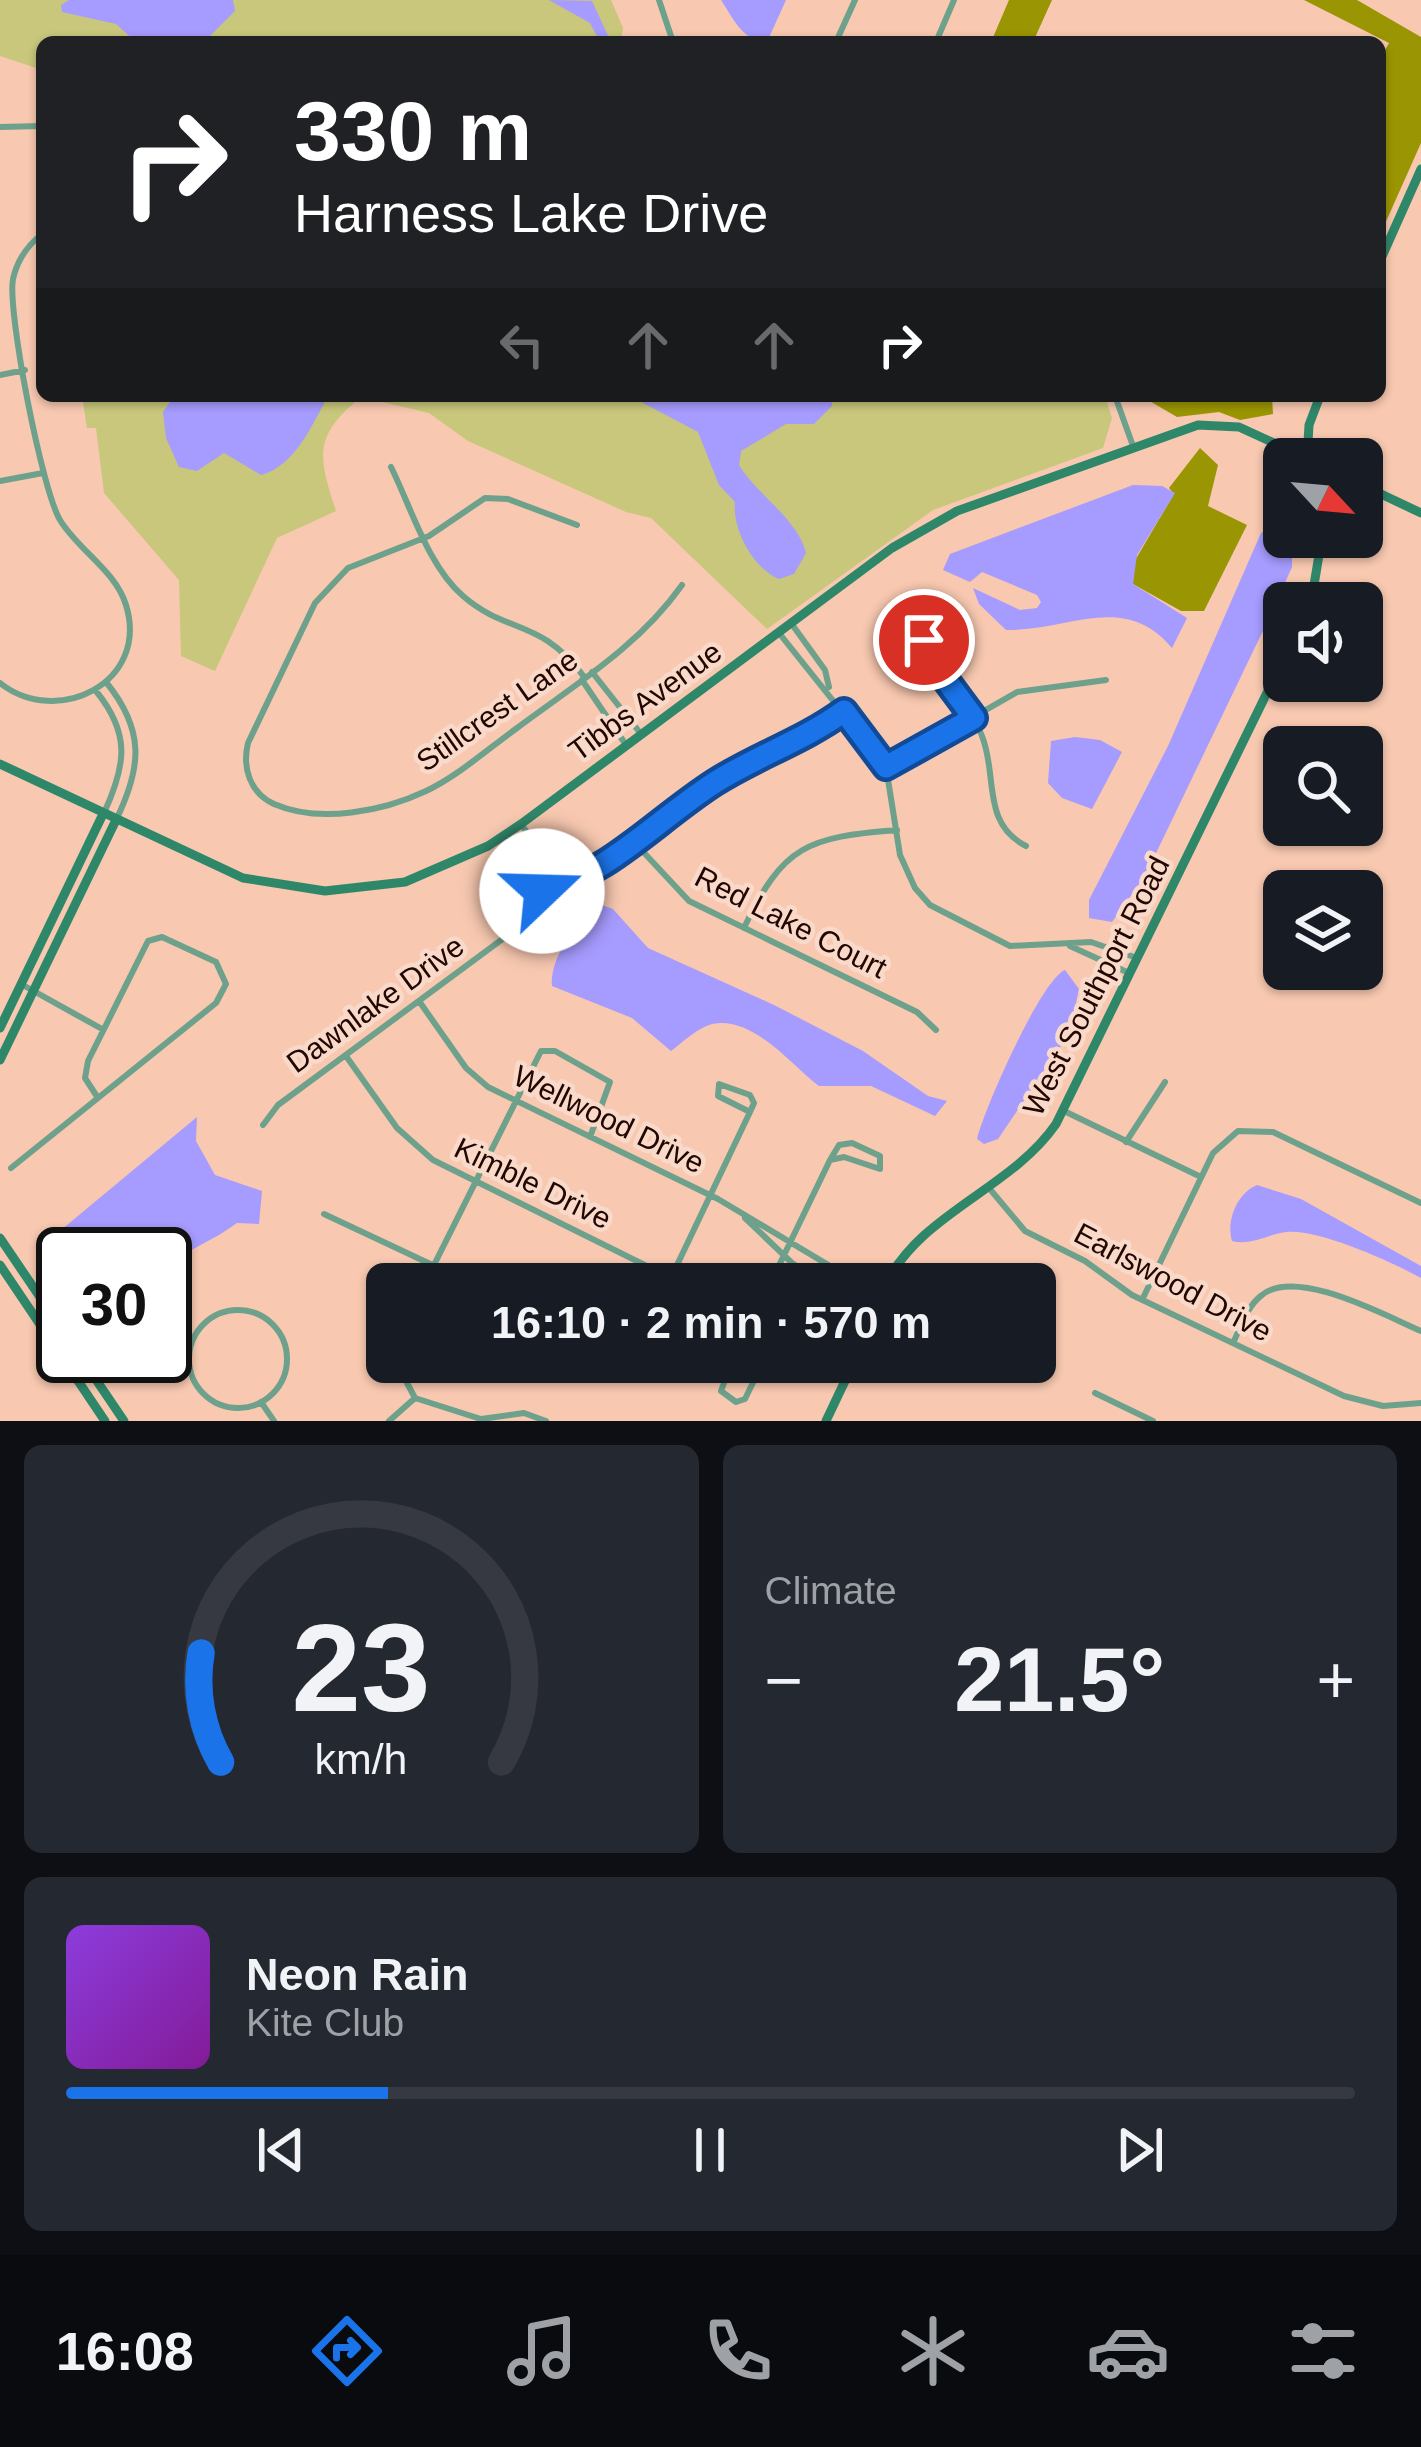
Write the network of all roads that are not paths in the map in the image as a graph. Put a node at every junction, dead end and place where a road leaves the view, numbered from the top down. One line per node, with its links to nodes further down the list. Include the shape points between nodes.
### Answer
1 (659, 0): 4 (street)
2 (855, 0): 5 (street)
3 (954, 0): 6 (street)
4 (671, 36)
5 (839, 36)
6 (939, 36)
7 (36, 126): 8 (street)
8 (0, 128)
9 (1421, 169): 11 (street)
10 (36, 243): 12 (street, via 14,278)
11 (1386, 248)
12 (25, 370): 13 (street); 20 (street)
13 (0, 375)
14 (1117, 402): 18 (street)
15 (1318, 402): 16 (street)
16 (1308, 438)
17 (1263, 441): 18 (street, Tibbs Avenue, via 1221,424)
18 (1133, 446): 27 (street, Tibbs Avenue, via 932,523)
19 (391, 466): 25 (street)
20 (43, 473): 21 (street); 32 (street, via 61,522 126,605 127,647)
21 (0, 481)
22 (1383, 495): 23 (street)
23 (1421, 513)
24 (577, 525): 25 (street, via 493,497 469,504)
25 (426, 537): 30 (street, via 463,596 552,640); 30 (street, Stillcrest Lane, via 356,564 320,596 248,743 248,777 263,797 288,808 343,812 389,805 446,779)
26 (682, 585): 30 (street, Stillcrest Lane, via 643,634)
27 (791, 622): 28 (street, Tibbs Avenue); 35 (street)
28 (779, 632): 35 (street); 39 (street, Tibbs Avenue)
29 (924, 637): 38 (street)
30 (586, 677): 39 (street); 40 (street)
31 (1106, 680): 38 (street, via 1028,688)
32 (106, 682): 34 (street); 44 (street, via 128,711 138,751)
33 (0, 683): 34 (street, via 53,704)
34 (95, 691): 43 (street, via 117,720 124,752)
35 (830, 691): 37 (street)
36 (1263, 701): 57 (street, West Southport Road)
37 (844, 711): 42 (street); 48 (street, via 717,782)
38 (974, 718): 42 (street); 49 (street, via 996,815)
39 (641, 734): 40 (street, Tibbs Avenue)
40 (626, 745): 45 (street, Tibbs Avenue)
41 (0, 764): 43 (street, Tibbs Avenue)
42 (886, 767): 46 (street)
43 (103, 814): 44 (street, Tibbs Avenue); 59 (street)
44 (116, 820): 47 (street, Tibbs Avenue, via 243,878 325,891 423,877); 60 (street)
45 (520, 824): 47 (street, Tibbs Avenue); 50 (street)
46 (897, 830): 55 (street, via 836,835 796,851 770,876); 56 (street, via 908,876 940,913 1008,946)
47 (506, 834): 52 (street)
48 (634, 842): 51 (street); 55 (street, Red Lake Court, via 677,893)
49 (1026, 846)
50 (544, 870): 51 (street); 53 (street)
51 (587, 876): 53 (street, via 567,887)
52 (532, 883): 53 (street); 54 (street)
53 (543, 886): 54 (street, Dawnlake Drive)
54 (520, 926): 61 (street, Dawnlake Drive)
55 (744, 928): 64 (street, Red Lake Court, via 917,1012)
56 (1066, 945): 57 (street, via 1102,943); 58 (street)
57 (1137, 958): 58 (street, West Southport Road)
58 (1130, 974): 70 (street, West Southport Road)
59 (21, 984): 60 (street); 62 (street)
60 (33, 991): 63 (street); 66 (street)
61 (419, 1001): 65 (street, Dawnlake Drive); 69 (street, Wellwood Drive, via 470,1072)
62 (0, 1028)
63 (102, 1029): 68 (street, via 85,1070); 68 (street, via 153,938 216,962 225,976 216,1003)
64 (937, 1030)
65 (346, 1056): 72 (street, Dawnlake Drive); 78 (street, Kimble Drive, via 407,1139)
66 (0, 1060)
67 (1165, 1082): 74 (street)
68 (96, 1095): 76 (street)
69 (514, 1100): 73 (street, Wellwood Drive); 73 (street, via 541,1051 555,1051 610,1082); 78 (street)
70 (1063, 1111): 74 (street); 79 (street, West Southport Road, via 1040,1146)
71 (750, 1112): 71 (street, via 753,1096 718,1084 718,1096); 80 (street)
72 (263, 1125)
73 (590, 1136): 80 (street, Wellwood Drive)
74 (1126, 1142): 77 (street)
75 (830, 1160): 75 (street, via 844,1157 873,1170 882,1161 850,1142); 85 (street)
76 (11, 1168)
77 (1201, 1177): 81 (street, via 1215,1148 1238,1132 1274,1132); 97 (street)
78 (474, 1182): 88 (street); 89 (street, Kimble Drive)
79 (989, 1188): 94 (street, West Southport Road, via 917,1241); 97 (street, Earlswood Drive, via 1024,1231)
80 (710, 1195): 83 (street, Wellwood Drive); 90 (street)
81 (1421, 1203)
82 (324, 1214): 87 (street)
83 (742, 1214): 85 (street, Wellwood Drive); 86 (street, Wellwood Drive)
84 (0, 1238): 96 (street)
85 (790, 1242): 86 (street); 93 (street, Wellwood Drive)
86 (783, 1256): 91 (street); 92 (street, Wellwood Drive)
87 (430, 1263)
88 (435, 1263)
89 (634, 1263)
90 (678, 1263)
91 (780, 1263)
92 (794, 1263)
93 (825, 1263)
94 (901, 1263)
95 (0, 1265): 111 (street)
96 (36, 1291)
97 (1142, 1300): 99 (street, Earlswood Drive)
98 (1421, 1331): 99 (street, via 1288,1284 1257,1298)
99 (1233, 1343): 108 (street, Earlswood Drive, via 1352,1399)
100 (98, 1383): 112 (street)
101 (407, 1383): 106 (street)
102 (724, 1383): 103 (street, via 721,1391 736,1402)
103 (753, 1383)
104 (844, 1383): 116 (street)
105 (1095, 1393): 109 (street)
106 (415, 1398): 110 (street); 114 (street)
107 (261, 1402): 107 (street, via 285,1373 281,1336 250,1311 213,1317 190,1347 196,1386 222,1406); 113 (street)
108 (1421, 1403)
109 (1130, 1410): 117 (street); 118 (street)
110 (482, 1420): 115 (street, via 524,1413)
111 (105, 1421)
112 (124, 1421)
113 (274, 1421)
114 (388, 1421)
115 (546, 1421)
116 (826, 1421)
117 (1125, 1421)
118 (1153, 1421)

